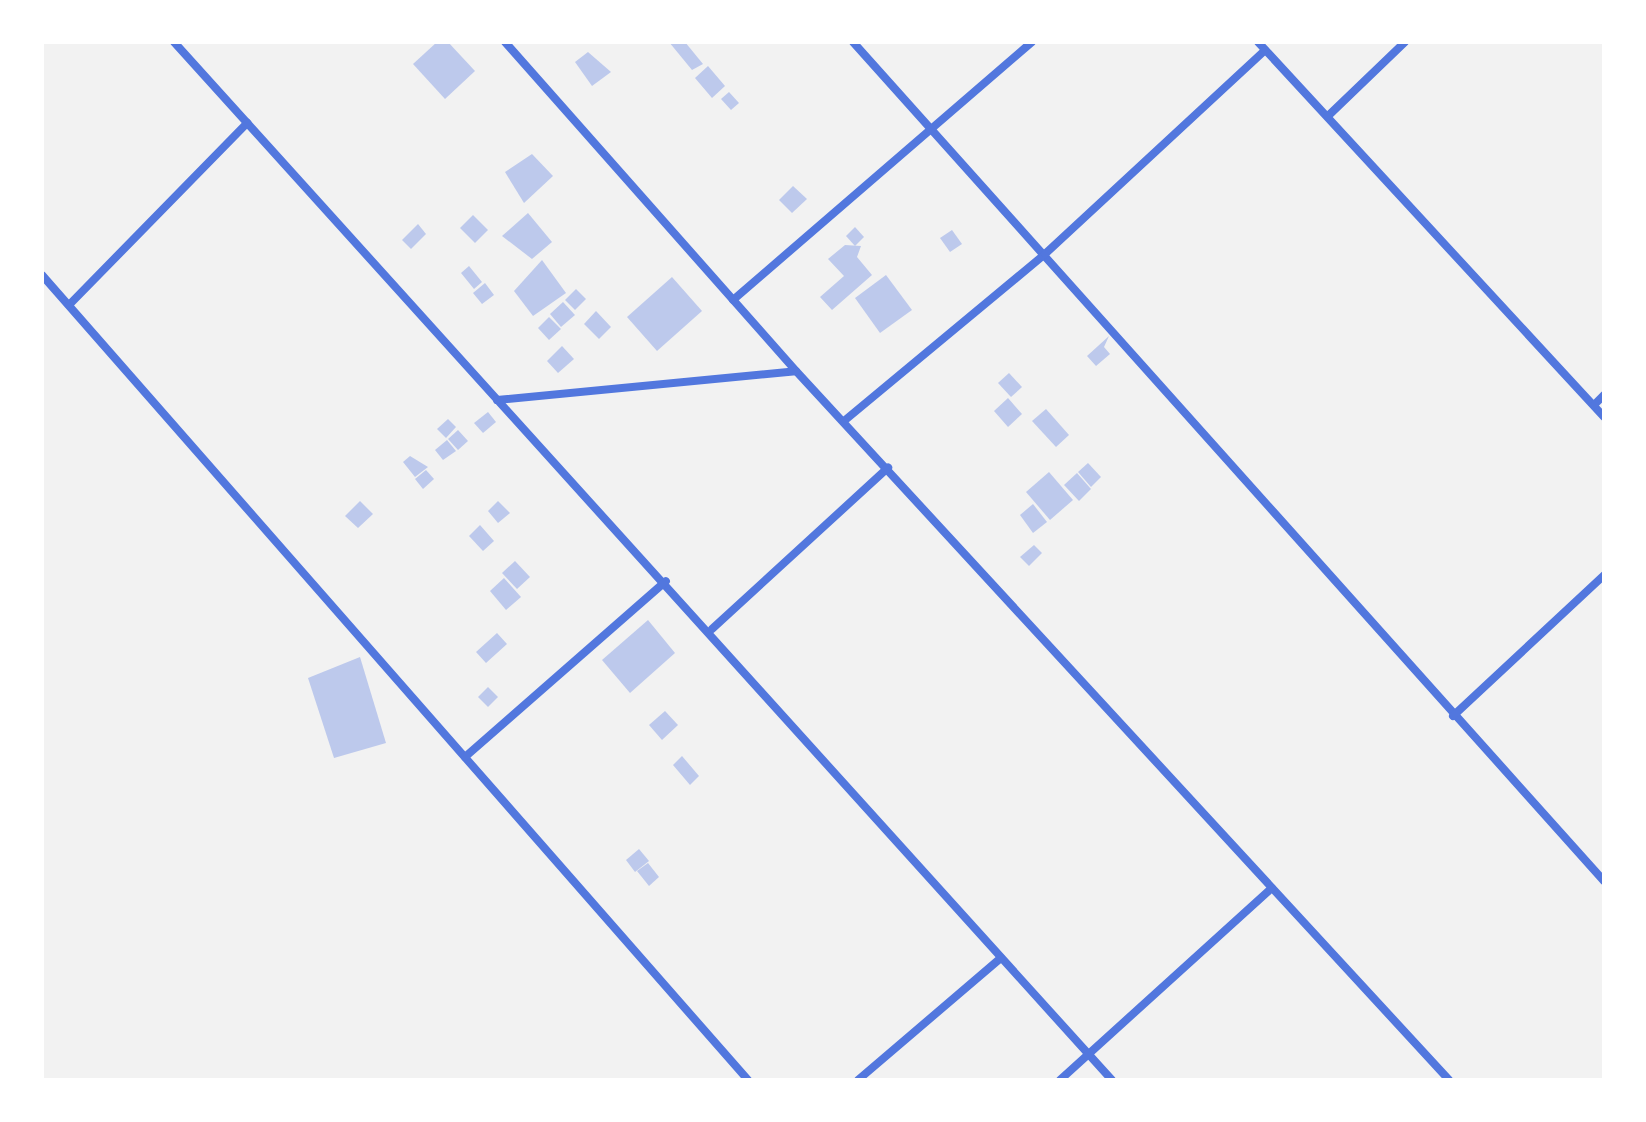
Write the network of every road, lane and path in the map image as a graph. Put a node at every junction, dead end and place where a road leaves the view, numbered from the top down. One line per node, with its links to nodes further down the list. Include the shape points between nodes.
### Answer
1 (174, 42): 8 (street)
2 (190, 42): 8 (street)
3 (505, 42): 15 (street)
4 (853, 42): 12 (street)
5 (1032, 42): 12 (street)
6 (1258, 42): 9 (street)
7 (1405, 42): 10 (street)
8 (181, 50): 11 (street)
9 (1265, 50): 10 (street); 13 (street)
10 (1328, 116): 20 (street)
11 (247, 123): 16 (street); 19 (street)
12 (930, 127): 13 (street); 15 (street)
13 (1045, 254): 22 (street); 27 (street)
14 (42, 275): 16 (street)
15 (733, 300): 17 (street)
16 (69, 305): 28 (street)
17 (796, 371): 19 (street); 22 (street)
18 (1604, 395): 20 (street)
19 (497, 400): 25 (street)
20 (1594, 405): 21 (street)
21 (1604, 417)
22 (844, 421): 23 (street)
23 (888, 468): 26 (street); 30 (street)
24 (1604, 575): 27 (street)
25 (666, 581): 26 (street); 28 (street)
26 (712, 629): 31 (street)
27 (1453, 716): 29 (street)
28 (465, 757): 33 (street)
29 (1604, 881)
30 (1272, 888): 32 (street); 37 (street)
31 (1001, 958): 32 (street); 34 (street)
32 (1089, 1054): 35 (street); 36 (street)
33 (748, 1080)
34 (858, 1080)
35 (1060, 1080)
36 (1112, 1080)
37 (1449, 1080)

